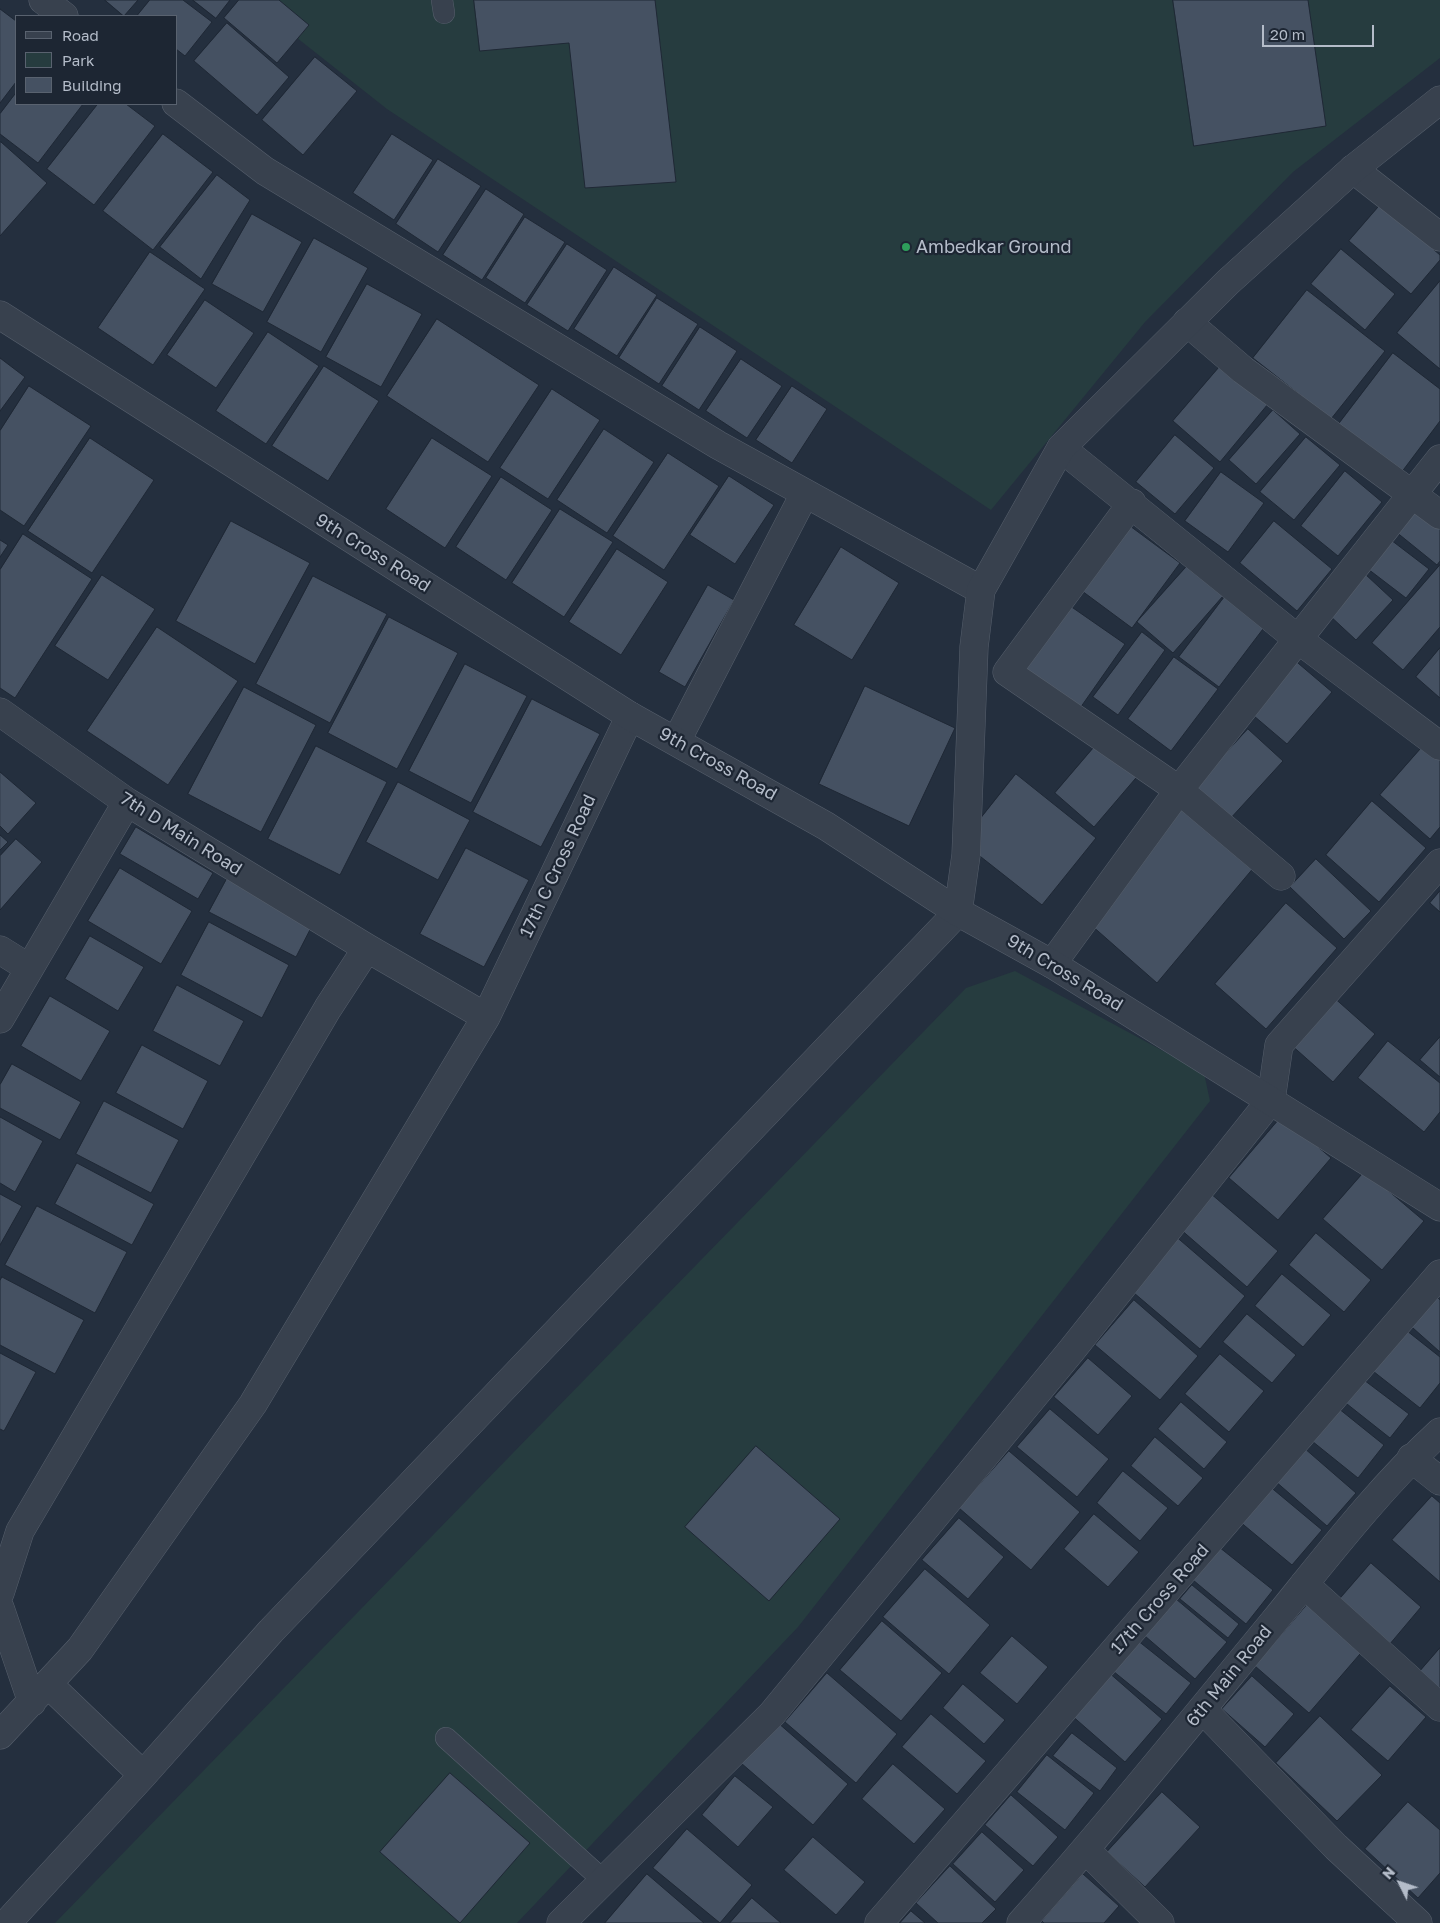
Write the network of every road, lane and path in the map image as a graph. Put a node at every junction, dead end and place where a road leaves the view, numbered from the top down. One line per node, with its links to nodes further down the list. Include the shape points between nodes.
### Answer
1 (43, 0): 2 (street)
2 (63, 15)
3 (1440, 100): 5 (street)
4 (178, 105): 11 (street, via 265,172 718,445)
5 (1353, 169): 6 (street); 8 (street)
6 (1440, 237)
7 (0, 315): 18 (street, 9th Cross Road)
8 (1187, 322): 9 (street); 12 (street, via 1244,370)
9 (1061, 448): 13 (street); 15 (street)
10 (1440, 459): 12 (street)
11 (805, 493): 15 (street); 19 (street)
12 (1411, 495): 14 (street); 16 (street)
13 (1132, 503): 16 (street); 21 (street, via 1007,672)
14 (1440, 515)
15 (981, 590): 25 (street, via 974,647 966,855)
16 (1299, 640): 20 (street); 21 (street)
17 (0, 712): 22 (street, 7th D Main Road)
18 (630, 716): 19 (street, 9th Cross Road); 30 (street, 17th C Cross Road)
19 (676, 740): 25 (street, 9th Cross Road, via 826,826)
20 (1440, 746)
21 (1179, 790): 24 (street); 28 (street)
22 (127, 802): 26 (street, 7th D Main Road); 29 (street)
23 (1440, 863): 32 (street, via 1279,1045)
24 (1281, 876)
25 (958, 912): 28 (street, 9th Cross Road); 46 (street, via 271,1631)
26 (368, 948): 30 (street, 7th D Main Road); 39 (street, via 328,1008 20,1532)
27 (0, 950): 29 (street)
28 (1052, 964): 32 (street, 9th Cross Road)
29 (30, 968): 31 (street)
30 (486, 1017): 41 (street, 17th C Cross Road, via 253,1404 80,1649)
31 (0, 1019)
32 (1271, 1100): 33 (street, 9th Cross Road); 48 (street, via 1071,1351 772,1714)
33 (1438, 1203)
34 (1440, 1274): 51 (street, 17th Cross Road)
35 (1440, 1432): 36 (street, 6th Main Road)
36 (1411, 1458): 37 (street); 38 (street, 6th Main Road)
37 (1440, 1481)
38 (1304, 1584): 42 (street); 43 (street, 6th Main Road)
39 (0, 1594)
40 (0, 1608): 41 (street)
41 (40, 1693): 44 (street, 17th C Cross Road); 46 (street)
42 (1440, 1707)
43 (1202, 1709): 47 (street, 6th Main Road); 54 (street, via 1336,1847)
44 (0, 1735)
45 (446, 1738): 48 (lane)
46 (143, 1775): 49 (street)
47 (1086, 1850): 52 (street, 6th Main Road); 53 (street)
48 (604, 1881): 50 (street)
49 (7, 1923)
50 (561, 1923)
51 (879, 1923)
52 (1021, 1923)
53 (1160, 1923)
54 (1418, 1923)

